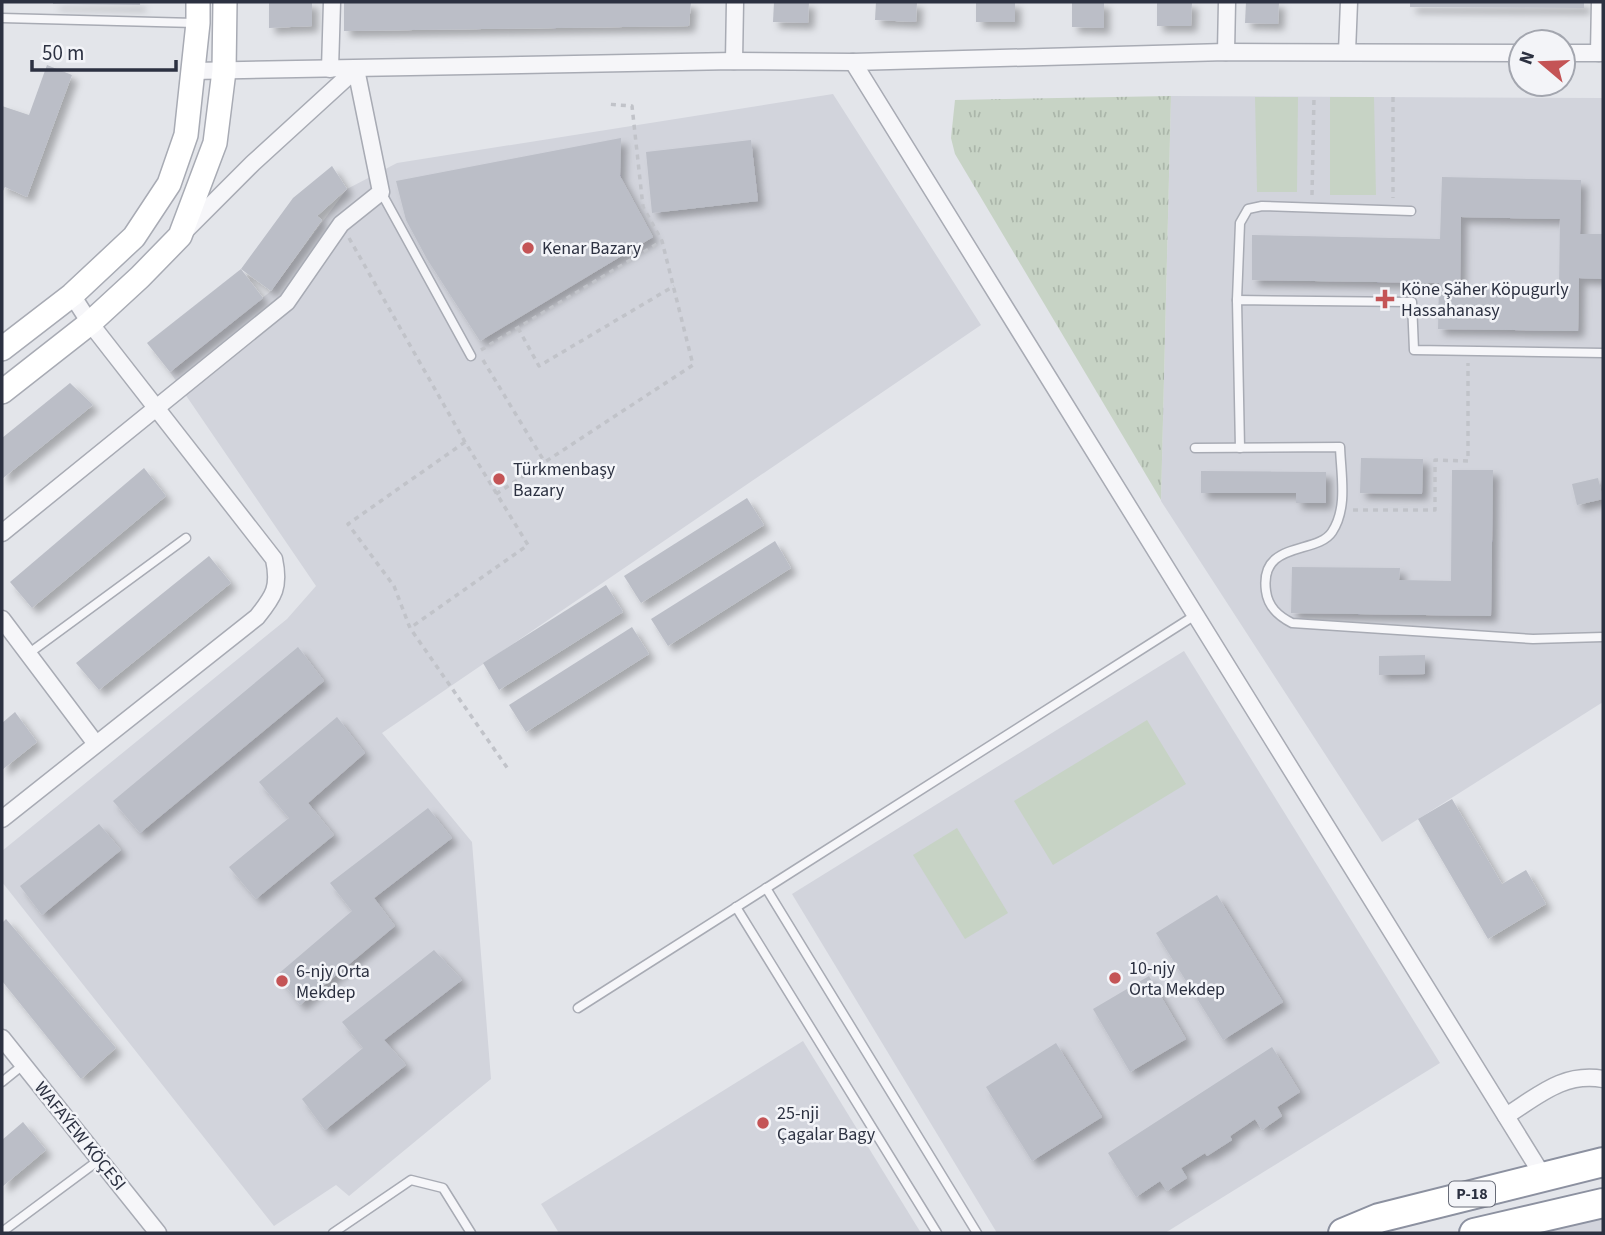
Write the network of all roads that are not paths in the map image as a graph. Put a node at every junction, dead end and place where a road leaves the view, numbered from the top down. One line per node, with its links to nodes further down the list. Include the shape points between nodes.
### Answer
1 (225, 2): 19 (street)
2 (332, 2): 16 (street)
3 (735, 2): 14 (street)
4 (1227, 2): 9 (street)
5 (1349, 2): 10 (street)
6 (1600, 2): 13 (street)
7 (198, 13): 8 (lane); 18 (street)
8 (2, 18)
9 (1226, 52): 10 (street); 15 (street)
10 (1347, 52): 11 (street)
11 (1507, 53)
12 (1577, 53): 13 (street)
13 (1601, 53)
14 (734, 61): 15 (street); 17 (street)
15 (853, 62): 35 (street)
16 (330, 69): 17 (street); 19 (street)
17 (356, 69): 20 (street); 22 (street)
18 (193, 71): 19 (street); 23 (street, via 186,135 169,184 134,237)
19 (224, 71): 22 (street, via 215,143)
20 (381, 192): 28 (lane); 30 (street, via 341,224 287,302)
21 (1411, 211): 24 (lane, via 1248,209 1240,223)
22 (180, 236): 25 (street)
23 (72, 295): 25 (street); 26 (street)
24 (1237, 300): 27 (lane, via 1412,302 1414,350); 32 (lane)
25 (90, 323): 29 (street); 30 (street)
26 (2, 349)
27 (1603, 353)
28 (471, 356)
29 (2, 392)
30 (159, 408): 33 (street); 39 (street, via 274,559 278,579 272,599 257,617)
31 (1195, 448): 32 (lane)
32 (1240, 448): 37 (lane, via 1340,447 1342,510 1330,536 1287,551 1270,567 1265,589 1281,618 1303,625 1533,639)
33 (2, 533)
34 (186, 538): 38 (lane)
35 (1197, 614): 41 (lane); 48 (street)
36 (2, 619): 38 (street)
37 (1603, 637)
38 (28, 654): 39 (street)
39 (96, 744): 40 (street)
40 (2, 818)
41 (766, 888): 42 (lane); 58 (lane)
42 (736, 907): 43 (lane); 57 (lane)
43 (578, 1007)
44 (2, 1038): 45 (street, WAFAÝEW KÖÇESI)
45 (23, 1065): 47 (lane); 49 (street, WAFAÝEW KÖÇESI)
46 (1603, 1079): 48 (street, via 1586,1076 1562,1082)
47 (2, 1082)
48 (1506, 1116): 51 (street)
49 (99, 1160): 53 (lane); 54 (street, WAFAÝEW KÖÇESI)
50 (1603, 1161): 51 (highway, P-18)
51 (1542, 1176): 59 (highway, P-18, via 1378,1218)
52 (1603, 1203): 60 (highway, P-18)
53 (2, 1232)
54 (158, 1233)
55 (333, 1233): 56 (lane, via 411,1180 443,1188)
56 (471, 1233)
57 (937, 1233)
58 (978, 1233)
59 (1343, 1233)
60 (1474, 1233)

